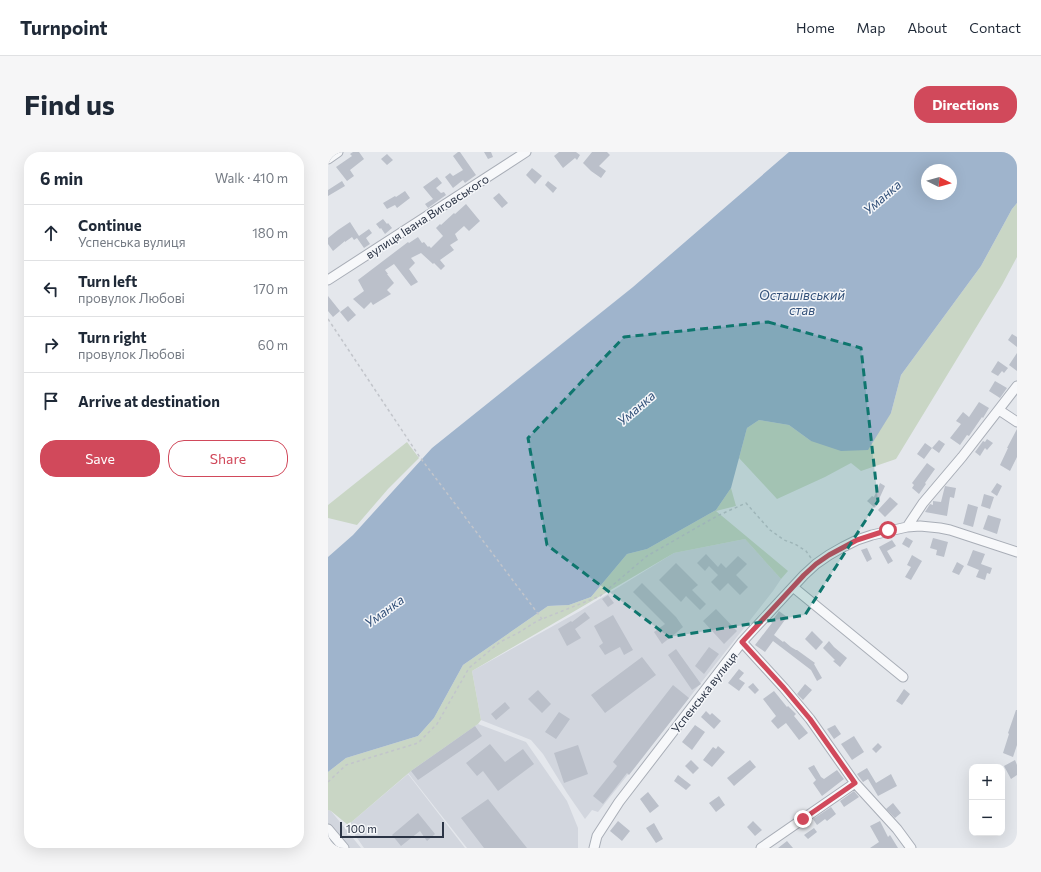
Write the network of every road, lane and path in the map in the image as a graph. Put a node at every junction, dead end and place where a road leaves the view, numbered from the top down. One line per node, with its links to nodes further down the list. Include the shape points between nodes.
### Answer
1 (338, 152): 3 (street)
2 (526, 152): 4 (street, вулиця Івана Виговського)
3 (328, 159)
4 (328, 280)
5 (328, 319): 13 (path, via 419,456)
6 (1017, 386): 7 (street)
7 (999, 410): 8 (street); 9 (street, via 923,503)
8 (1017, 422)
9 (907, 527): 10 (street, Успенська вулиця, via 926,526 950,530); 11 (street, Успенська вулиця, via 857,540)
10 (1017, 552)
11 (816, 564): 12 (street, Успенська вулиця); 13 (path, via 806,551 770,530 746,504 717,516 648,556 600,596)
12 (793, 587): 14 (street, Успенська вулиця); 15 (street)
13 (542, 619): 16 (path, via 500,642 472,665 437,724 418,743 346,765)
14 (742, 642): 17 (street, via 810,719); 20 (street, Успенська вулиця, via 619,802 597,836)
15 (903, 677)
16 (328, 782)
17 (855, 783): 21 (street); 22 (street)
18 (328, 829): 19 (street)
19 (344, 848)
20 (594, 848)
21 (761, 848)
22 (912, 848)

